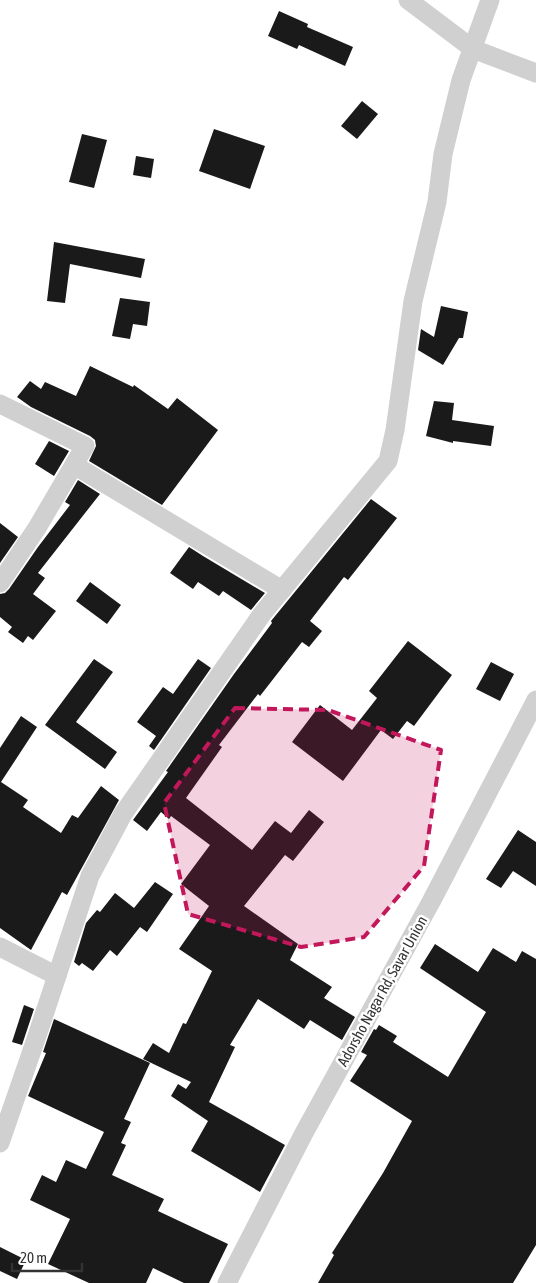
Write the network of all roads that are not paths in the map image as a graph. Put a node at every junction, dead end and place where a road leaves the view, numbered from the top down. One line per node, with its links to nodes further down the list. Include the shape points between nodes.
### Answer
1 (408, 0): 3 (street)
2 (490, 0): 3 (street)
3 (473, 49): 4 (street); 8 (street, via 454,108 413,301 388,462)
4 (536, 73)
5 (0, 404): 6 (street, via 84,446)
6 (74, 465): 7 (street, via 38,528); 8 (street)
7 (0, 583)
8 (282, 590): 11 (street, via 123,814 90,876)
9 (536, 700): 13 (street, Adorsho Nagar Rd, Savar Union)
10 (0, 947): 11 (street)
11 (57, 976): 12 (street)
12 (0, 1143)
13 (227, 1283)

